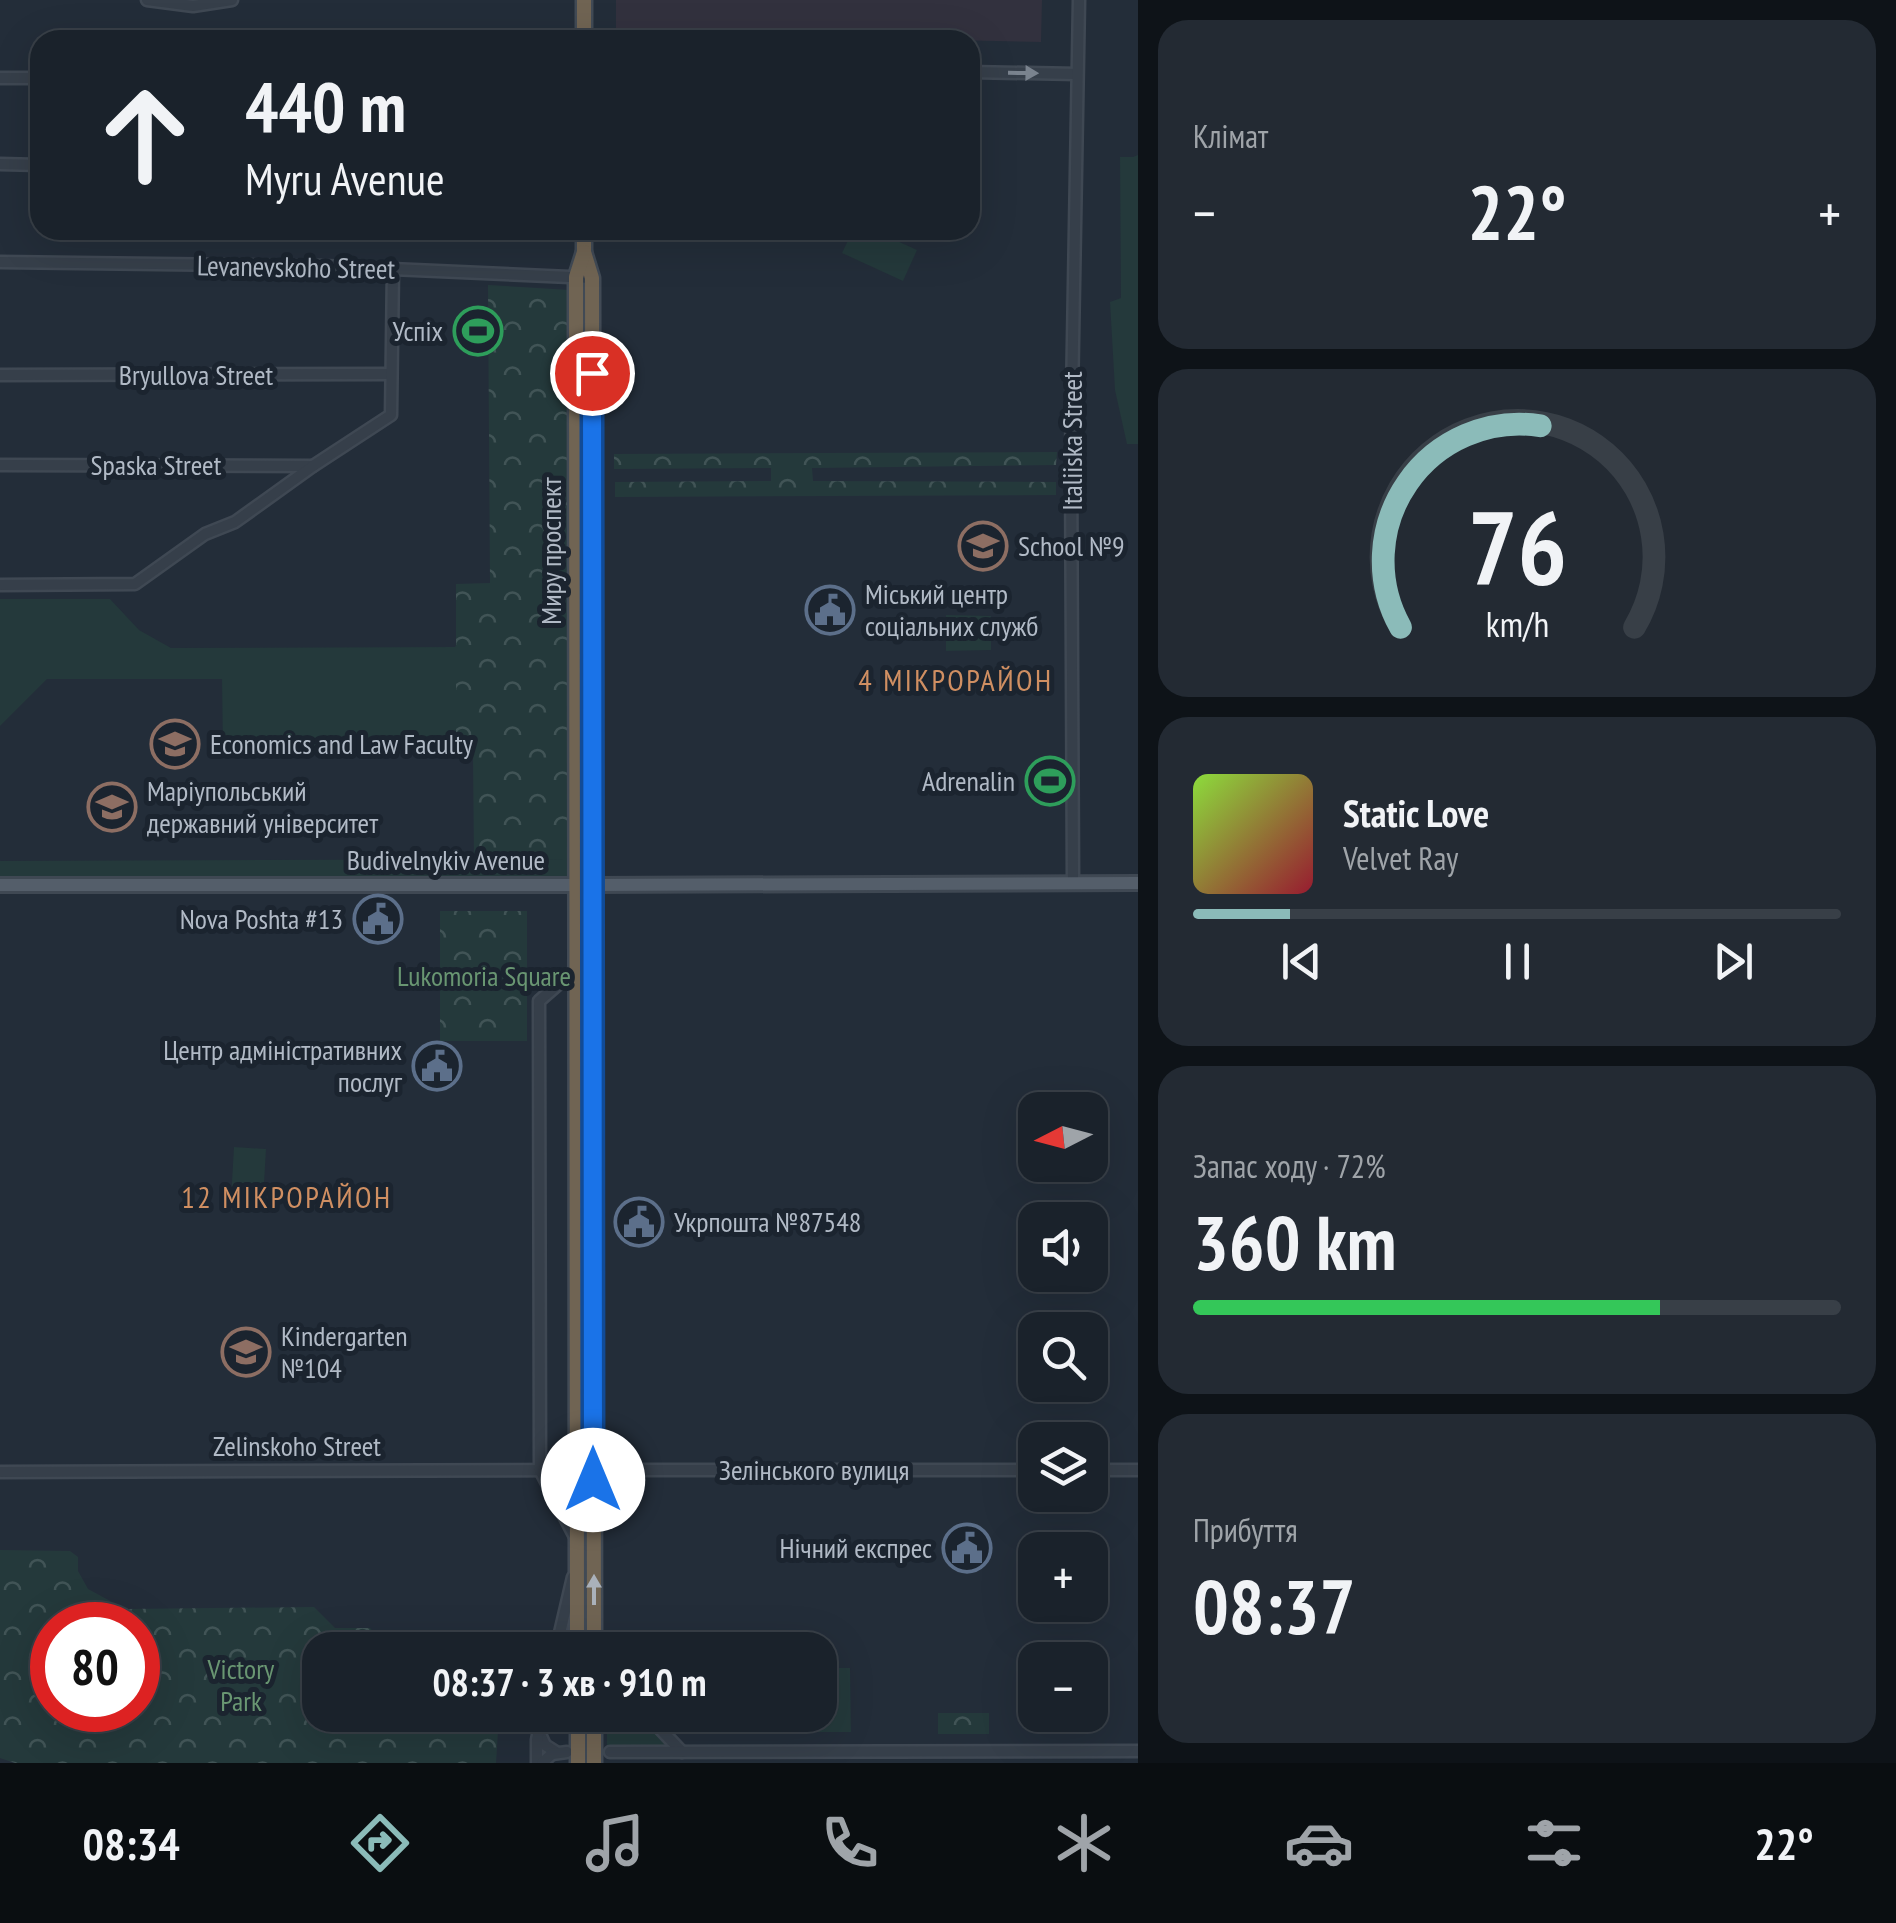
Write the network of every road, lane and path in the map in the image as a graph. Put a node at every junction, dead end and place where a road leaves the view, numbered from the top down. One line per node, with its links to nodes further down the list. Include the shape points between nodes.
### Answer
1 (147, 0): 2 (street, via 193,6)
2 (232, 0)
3 (584, 0): 5 (highway)
4 (1080, 0): 7 (street, Italiiska Street)
5 (584, 30)
6 (980, 72): 7 (street, one-way to 7)
7 (1076, 74): 23 (street, Italiiska Street)
8 (0, 78): 9 (street)
9 (30, 78)
10 (0, 164): 11 (street)
11 (30, 164)
12 (584, 240): 13 (highway)
13 (584, 252): 16 (highway, Миру проспект); 17 (highway, Миру проспект)
14 (0, 262): 15 (street, Levanevskoho Street)
15 (393, 269): 16 (street, Levanevskoho Street); 18 (street)
16 (576, 277): 17 (street, Levanevskoho Street); 26 (highway, Миру проспект)
17 (592, 278): 27 (highway, Миру проспект)
18 (391, 374): 19 (street, Bryullova Street); 21 (street, via 391,414)
19 (0, 375)
20 (0, 465): 21 (street, Spaska Street)
21 (312, 466): 22 (street, via 134,584)
22 (0, 585)
23 (1073, 883): 24 (main road, Budivelnykiv Avenue); 27 (main road, Budivelnykiv Avenue)
24 (1138, 883)
25 (0, 885): 26 (main road, Budivelnykiv Avenue)
26 (576, 885): 27 (highway, Budivelnykiv Avenue); 28 (highway, Миру проспект)
27 (592, 885): 30 (highway, Миру проспект)
28 (576, 968): 29 (street, via 539,1002); 30 (highway, Миру проспект)
29 (540, 1470): 30 (street, Zelinskoho Street); 34 (street, Zelinskoho Street); 35 (street)
30 (585, 1470): 31 (street, Зелінського вулиця); 35 (highway); 39 (highway, one-way to 30)
31 (1018, 1470)
32 (1108, 1470): 33 (street)
33 (1138, 1470)
34 (0, 1472)
35 (577, 1540): 36 (highway)
36 (577, 1557): 37 (street); 38 (highway)
37 (560, 1632)
38 (578, 1632)
39 (593, 1632)
40 (539, 1732): 48 (street)
41 (540, 1732): 47 (street, via 545,1744)
42 (594, 1732): 49 (highway)
43 (663, 1732): 46 (street)
44 (1138, 1751): 46 (street)
45 (610, 1752): 46 (street)
46 (682, 1752): 50 (street)
47 (567, 1756): 48 (street)
48 (540, 1763)
49 (594, 1763)
50 (670, 1763)

